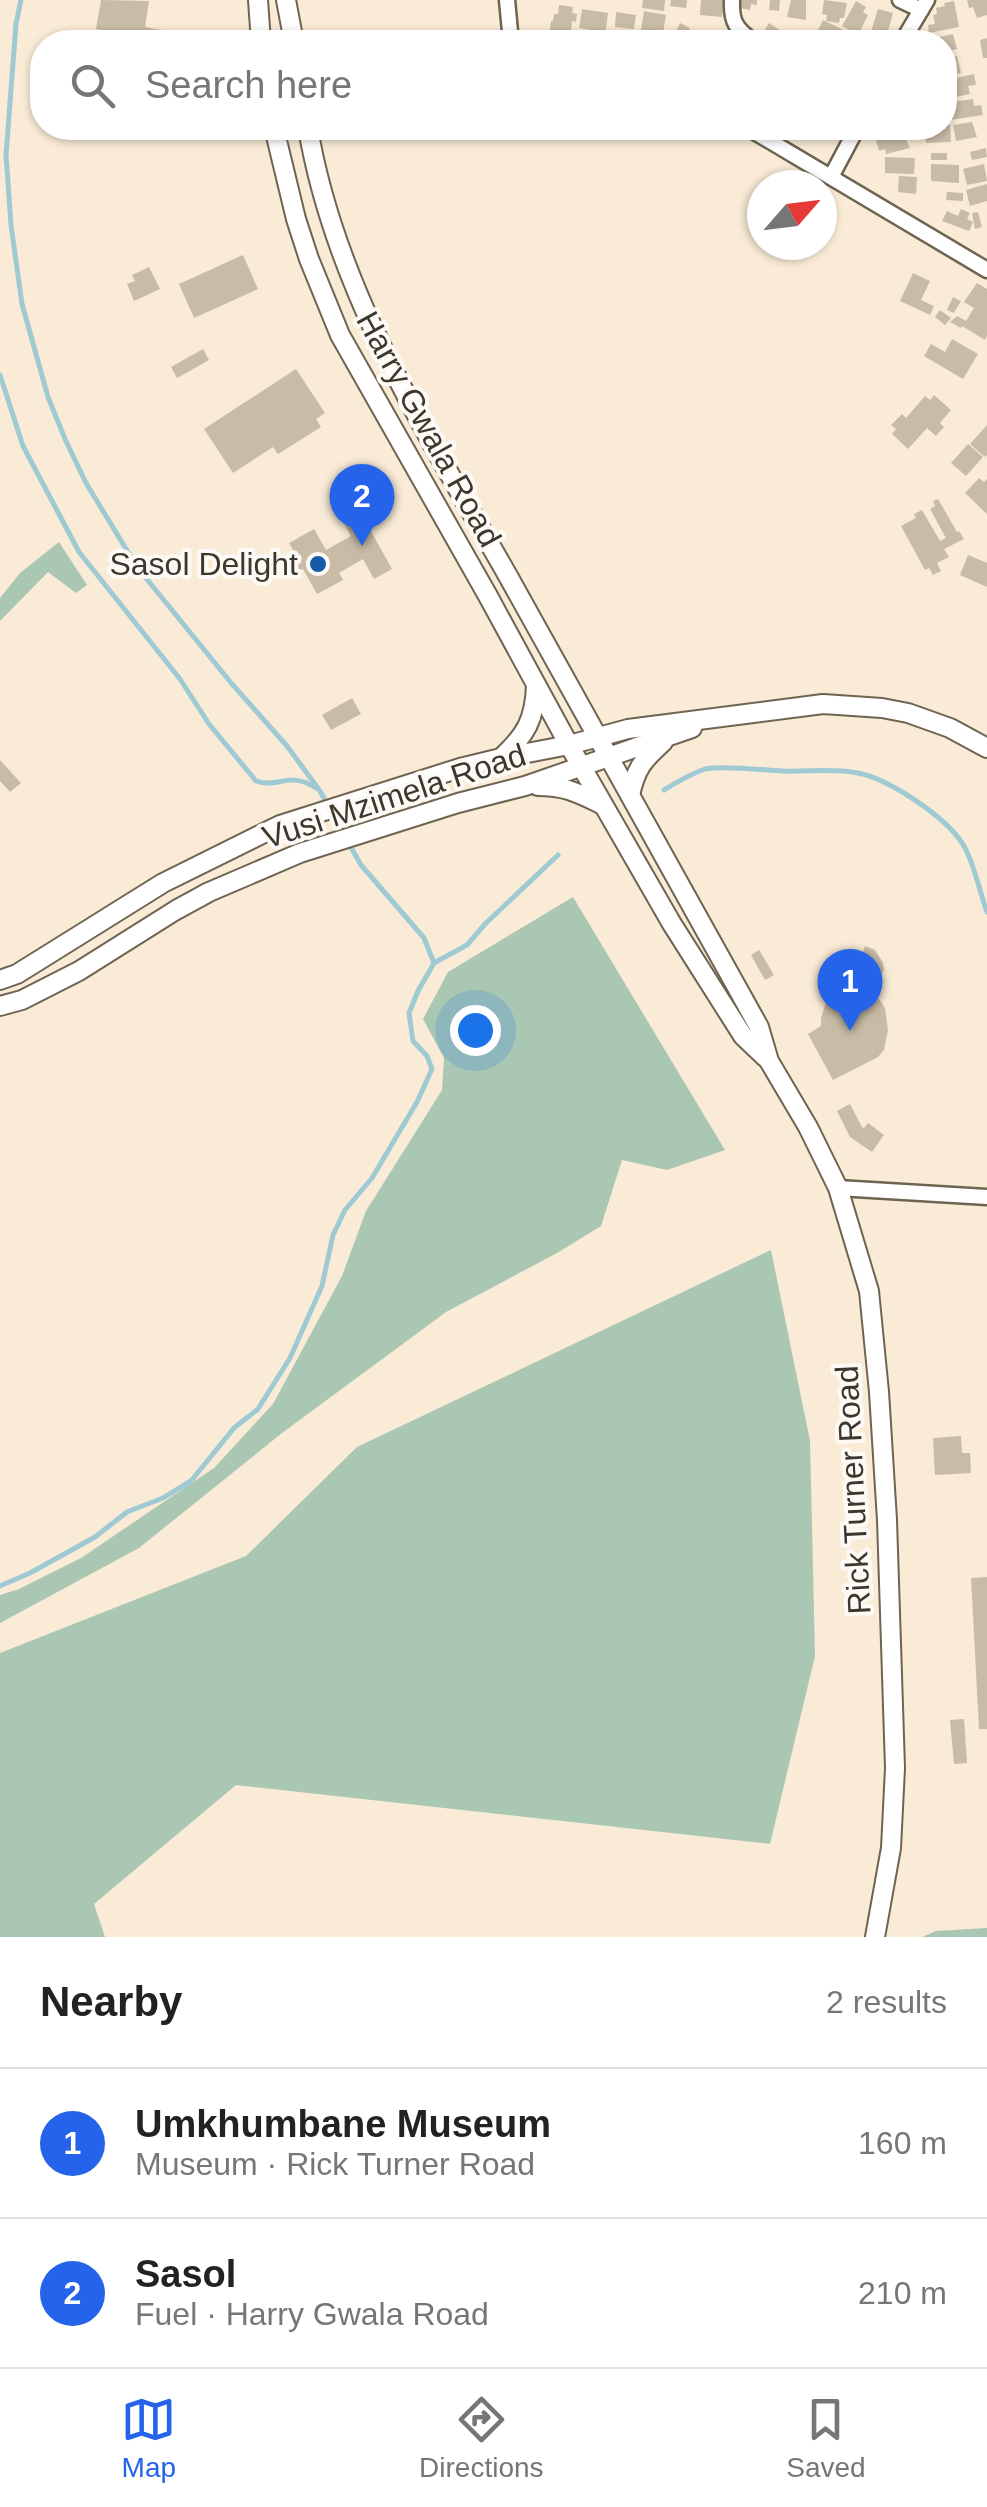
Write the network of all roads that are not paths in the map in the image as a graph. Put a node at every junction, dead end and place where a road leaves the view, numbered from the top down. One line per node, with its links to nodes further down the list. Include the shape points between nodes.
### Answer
1 (258, 0): 7 (main road)
2 (286, 0): 8 (main road)
3 (506, 0): 9 (street)
4 (732, 0): 10 (street, via 731,15)
5 (900, 0): 6 (street)
6 (924, 5): 11 (street)
7 (261, 30)
8 (292, 30)
9 (510, 30)
10 (741, 30)
11 (909, 30)
12 (277, 140): 20 (main road, Harry Gwala Road, via 296,220 340,335)
13 (310, 140): 22 (main road, Harry Gwala Road, via 332,225 390,362)
14 (768, 140): 16 (street)
15 (851, 140): 17 (street)
16 (818, 170)
17 (835, 170)
18 (837, 182): 19 (street)
19 (987, 270)
20 (536, 683): 24 (main road, Harry Gwala Road); 27 (main road, via 532,718)
21 (710, 720): 22 (main road, Vusi Mzimela Road); 23 (main road, Vusi Mzimela Road); 25 (main road, Vusi Mzimela Road, via 847,704 934,721)
22 (598, 738): 24 (main road, Vusi Mzimela Road); 26 (main road, Harry Gwala Road)
23 (668, 738): 26 (main road, Vusi Mzimela Road); 30 (main road, via 639,767)
24 (569, 746): 27 (main road, Vusi Mzimela Road); 28 (main road, Harry Gwala Road)
25 (987, 748)
26 (608, 756): 28 (main road, Vusi Mzimela Road); 30 (main road, Rick Turner Road)
27 (501, 758): 32 (main road, Vusi Mzimela Road, via 280,825)
28 (582, 766): 29 (main road, Vusi Mzimela Road); 31 (main road, Rick Turner Road)
29 (525, 786): 31 (main road, via 571,789); 33 (main road, Vusi Mzimela Road, via 300,852 209,892 79,971)
30 (630, 795): 34 (main road, Rick Turner Road, via 759,1027)
31 (603, 805): 34 (main road, Rick Turner Road, via 742,1036)
32 (0, 980)
33 (0, 1006)
34 (770, 1061): 35 (main road, Rick Turner Road)
35 (838, 1188): 36 (street); 37 (main road, Rick Turner Road, via 869,1291 886,1520 895,1768 891,1848)
36 (987, 1197)
37 (875, 1937)

